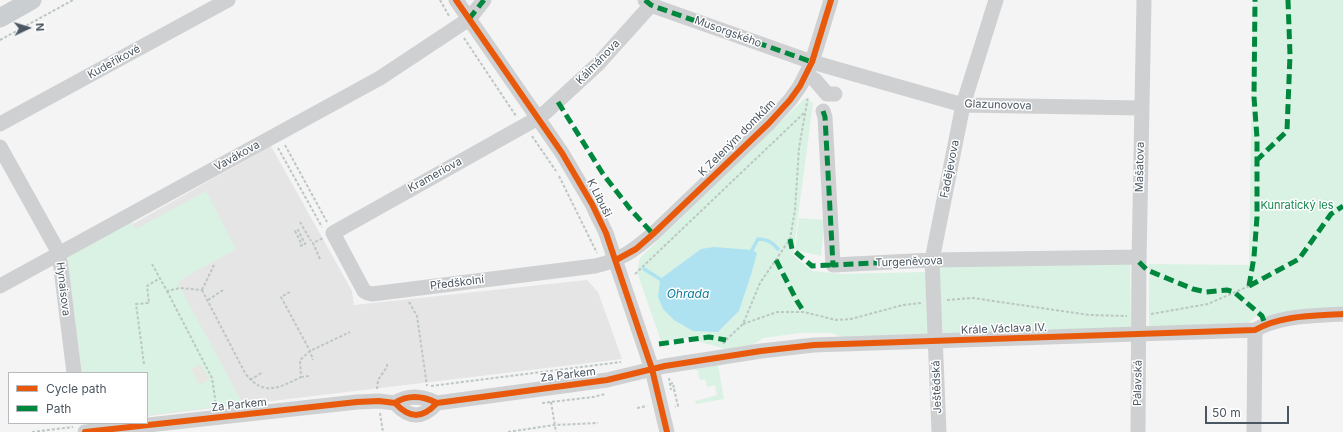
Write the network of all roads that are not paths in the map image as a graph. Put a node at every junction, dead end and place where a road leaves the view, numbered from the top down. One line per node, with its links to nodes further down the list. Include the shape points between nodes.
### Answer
1 (32, 0): 9 (main road)
2 (228, 0): 17 (street, Kudeříkové)
3 (484, 0): 10 (street, Vavákova)
4 (831, 0): 11 (street, K Zeleným domkům)
5 (996, 0): 13 (street, Fadějevova)
6 (1144, 0): 14 (street, Mašatova)
7 (449, 2): 10 (street, K Libuši)
8 (649, 2): 11 (street, Musorgského); 16 (street, Kálmánova, via 598,64)
9 (0, 18)
10 (469, 19): 16 (street, K Libuši); 20 (street, Vavákova, via 380,78)
11 (809, 68): 12 (street, via 826,94); 13 (street, Glazunovova); 22 (street, K Zeleným domkům, via 790,100 769,123 636,249)
12 (835, 94)
13 (963, 105): 14 (street, Glazunovova); 23 (street, Fadějevova)
14 (1141, 108): 21 (street, Mašatova)
15 (823, 111): 23 (street, Turgeněvova, via 833,265)
16 (538, 118): 19 (street, Krameriova); 22 (street, K Libuši, via 571,166 592,204)
17 (0, 124)
18 (0, 147): 20 (street, Hynaisova)
19 (329, 231): 22 (street, Předškolní, via 364,291 372,294 595,266)
20 (59, 253): 24 (street, Vavákova); 30 (street, Hynaisova)
21 (1139, 257): 23 (street, Turgeněvova); 27 (street, Mašatova)
22 (616, 260): 29 (street, K Libuši)
23 (932, 260): 28 (street, Fadějevova)
24 (0, 286)
25 (1343, 314): 26 (street, Krále Václava IV., via 1301,317 1265,324)
26 (1255, 330): 27 (street, Krále Václava IV.); 36 (street)
27 (1139, 334): 28 (street, Krále Václava IV.); 35 (street, Pálavská)
28 (935, 342): 29 (street, Krále Václava IV., via 814,345); 34 (street, Ještědská)
29 (659, 367): 32 (street, Za Parkem, via 607,380 433,401 430,411 424,414 402,412 395,403 357,402); 33 (street, K Libuši)
30 (74, 372)
31 (82, 428): 32 (street, Za Parkem)
32 (108, 431)
33 (667, 432)
34 (939, 432)
35 (1138, 432)
36 (1254, 432)

